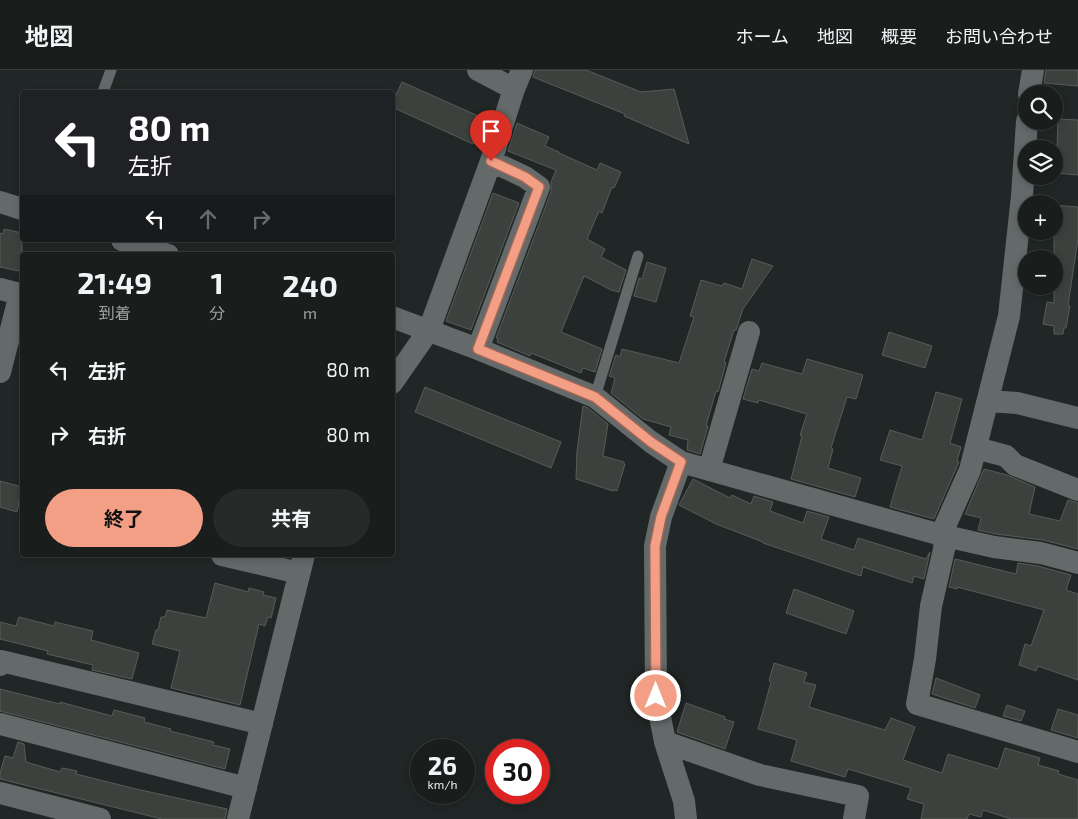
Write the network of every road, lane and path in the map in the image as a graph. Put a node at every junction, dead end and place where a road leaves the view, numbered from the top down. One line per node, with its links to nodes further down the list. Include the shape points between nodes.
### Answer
1 (111, 70): 6 (lane)
2 (478, 70): 4 (street)
3 (1033, 70): 5 (street)
4 (518, 80): 8 (street)
5 (1030, 85)
6 (104, 90)
7 (1026, 130): 22 (street, via 1009,316)
8 (491, 161): 16 (street); 18 (street, via 539,187)
9 (0, 202): 10 (street)
10 (20, 208)
11 (128, 242): 12 (street)
12 (159, 252)
13 (638, 256): 21 (lane)
14 (14, 289): 19 (street)
15 (395, 318): 16 (street)
16 (429, 330): 18 (street); 20 (street)
17 (749, 332): 26 (street)
18 (478, 349): 21 (street)
19 (0, 372)
20 (395, 379)
21 (595, 397): 25 (street)
22 (988, 401): 23 (street, via 1016,403); 24 (street)
23 (1078, 418)
24 (976, 448): 27 (street, via 1006,456 1015,465); 28 (street, via 970,470)
25 (681, 462): 26 (street); 35 (street, via 661,517 655,546 656,696)
26 (709, 470): 28 (street)
27 (1078, 490)
28 (941, 535): 30 (street, via 994,548 1042,553); 36 (street, via 945,545 931,606 917,704)
29 (240, 557): 31 (street)
30 (1078, 563)
31 (301, 564): 34 (street)
32 (0, 665): 34 (street, via 1,661)
33 (0, 724): 37 (street)
34 (262, 724): 37 (street)
35 (665, 742): 41 (street, via 684,801); 42 (street, via 760,775 858,796)
36 (1078, 752)
37 (246, 788): 40 (street)
38 (0, 793): 39 (street)
39 (100, 819)
40 (238, 819)
41 (686, 819)
42 (854, 819)

